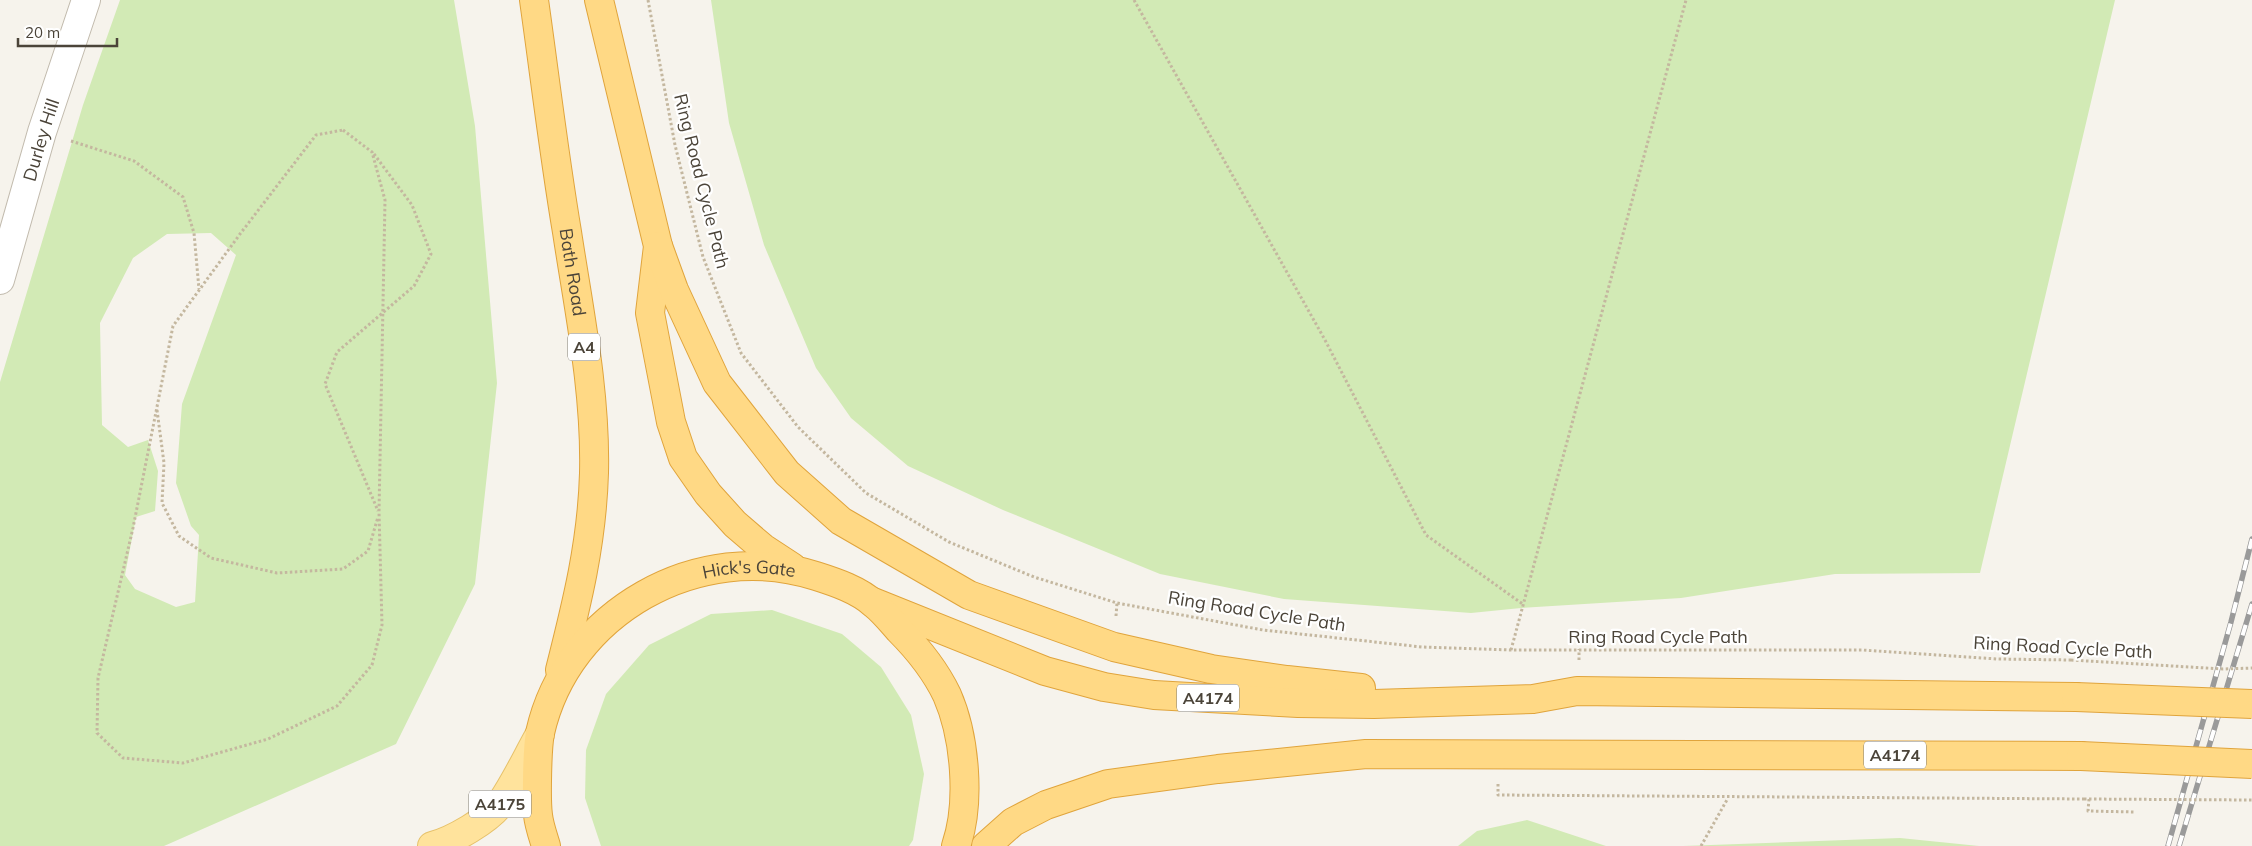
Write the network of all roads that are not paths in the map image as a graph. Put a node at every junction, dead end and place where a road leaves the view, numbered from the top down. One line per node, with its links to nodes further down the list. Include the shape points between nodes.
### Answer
1 (86, 0): 5 (street, Durley Hill, via 42,132)
2 (534, 0): 8 (highway, Bath Road / A4, via 582,331 593,431 593,482 582,582)
3 (599, 0): 4 (highway)
4 (658, 246): 6 (highway, via 650,313 671,422 683,458 708,494 735,524 763,548); 9 (highway, via 674,290 717,383 786,473 841,521 969,595 1114,647 1211,669 1387,691)
5 (0, 280)
6 (796, 569): 7 (highway, Hick's Gate, via 839,583); 8 (highway, Hick's Gate, via 753,565 717,568 658,586 625,605 600,627 575,657)
7 (873, 602): 9 (highway, A4174, via 1045,671 1154,695 1374,704); 15 (highway, Hick's Gate, via 938,675 955,714 963,750 963,800)
8 (554, 693): 11 (highway, Hick's Gate)
9 (1533, 699): 10 (highway, A4174, bridge, via 1576,691 2076,697)
10 (2252, 704)
11 (540, 734): 13 (main road, A4175, via 500,804 475,825 444,843); 14 (highway, Hick's Gate, via 538,814)
12 (2252, 764): 16 (highway, A4174, bridge, via 2081,756 1366,754 1108,784 1012,822)
13 (432, 846)
14 (546, 846)
15 (956, 846)
16 (986, 846)

